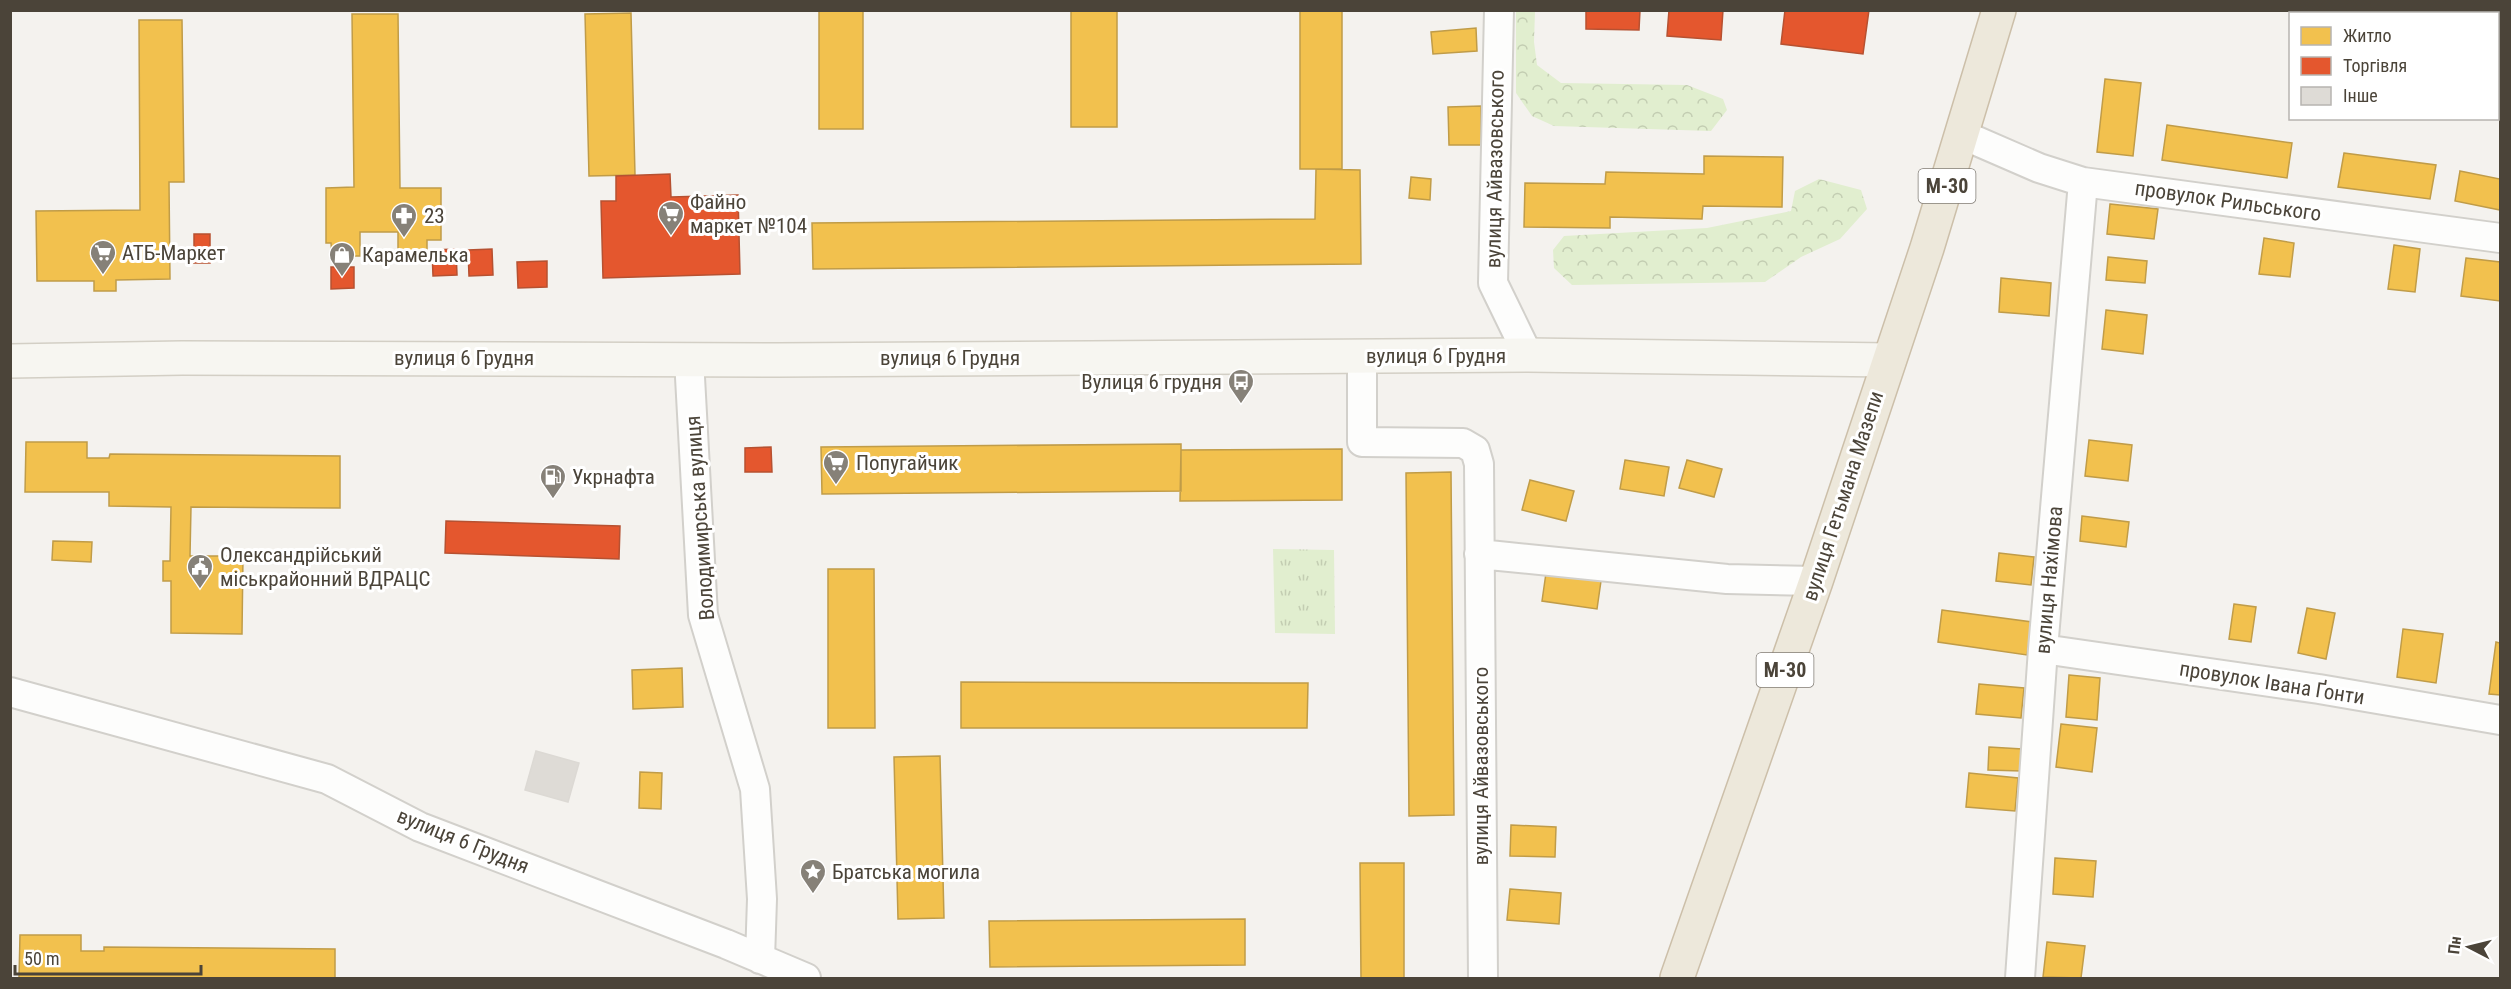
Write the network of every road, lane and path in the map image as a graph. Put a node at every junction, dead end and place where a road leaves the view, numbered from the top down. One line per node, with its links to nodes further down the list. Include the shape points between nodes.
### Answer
1 (1498, 10): 6 (street, вулиця Айвазовського, via 1493,283)
2 (1999, 10): 3 (highway, вулиця Гетьмана Мазепи / М-30)
3 (1963, 135): 4 (street, провулок Рильського, via 2039,168); 9 (highway, вулиця Гетьмана Мазепи / М-30)
4 (2083, 182): 5 (street, провулок Рильського); 13 (street, вулиця Нахімова)
5 (2500, 238)
6 (1528, 355): 7 (street, вулиця 6 Грудня); 9 (street, вулиця 6 Грудня)
7 (1362, 356): 8 (street, вулиця 6 Грудня); 11 (street, вулиця Айвазовського, via 1362,442 1463,443 1475,450 1479,464)
8 (689, 359): 10 (street, вулиця 6 Грудня); 16 (street, Володимирська вулиця, via 703,615 755,789 762,899)
9 (1889, 360): 12 (highway, вулиця Гетьмана Мазепи / М-30)
10 (10, 361)
11 (1479, 554): 12 (street, via 1727,579); 18 (street, вулиця Айвазовського)
12 (1816, 581): 19 (highway, вулиця Гетьмана Мазепи / М-30)
13 (2043, 649): 15 (street, провулок Івана Ґонти); 20 (street, вулиця Нахімова)
14 (10, 692): 16 (street, вулиця 6 Грудня, via 327,778 420,827)
15 (2500, 720)
16 (760, 959): 17 (street, вулиця 6 Грудня)
17 (806, 978)
18 (1483, 978)
19 (1677, 978)
20 (2020, 978)

